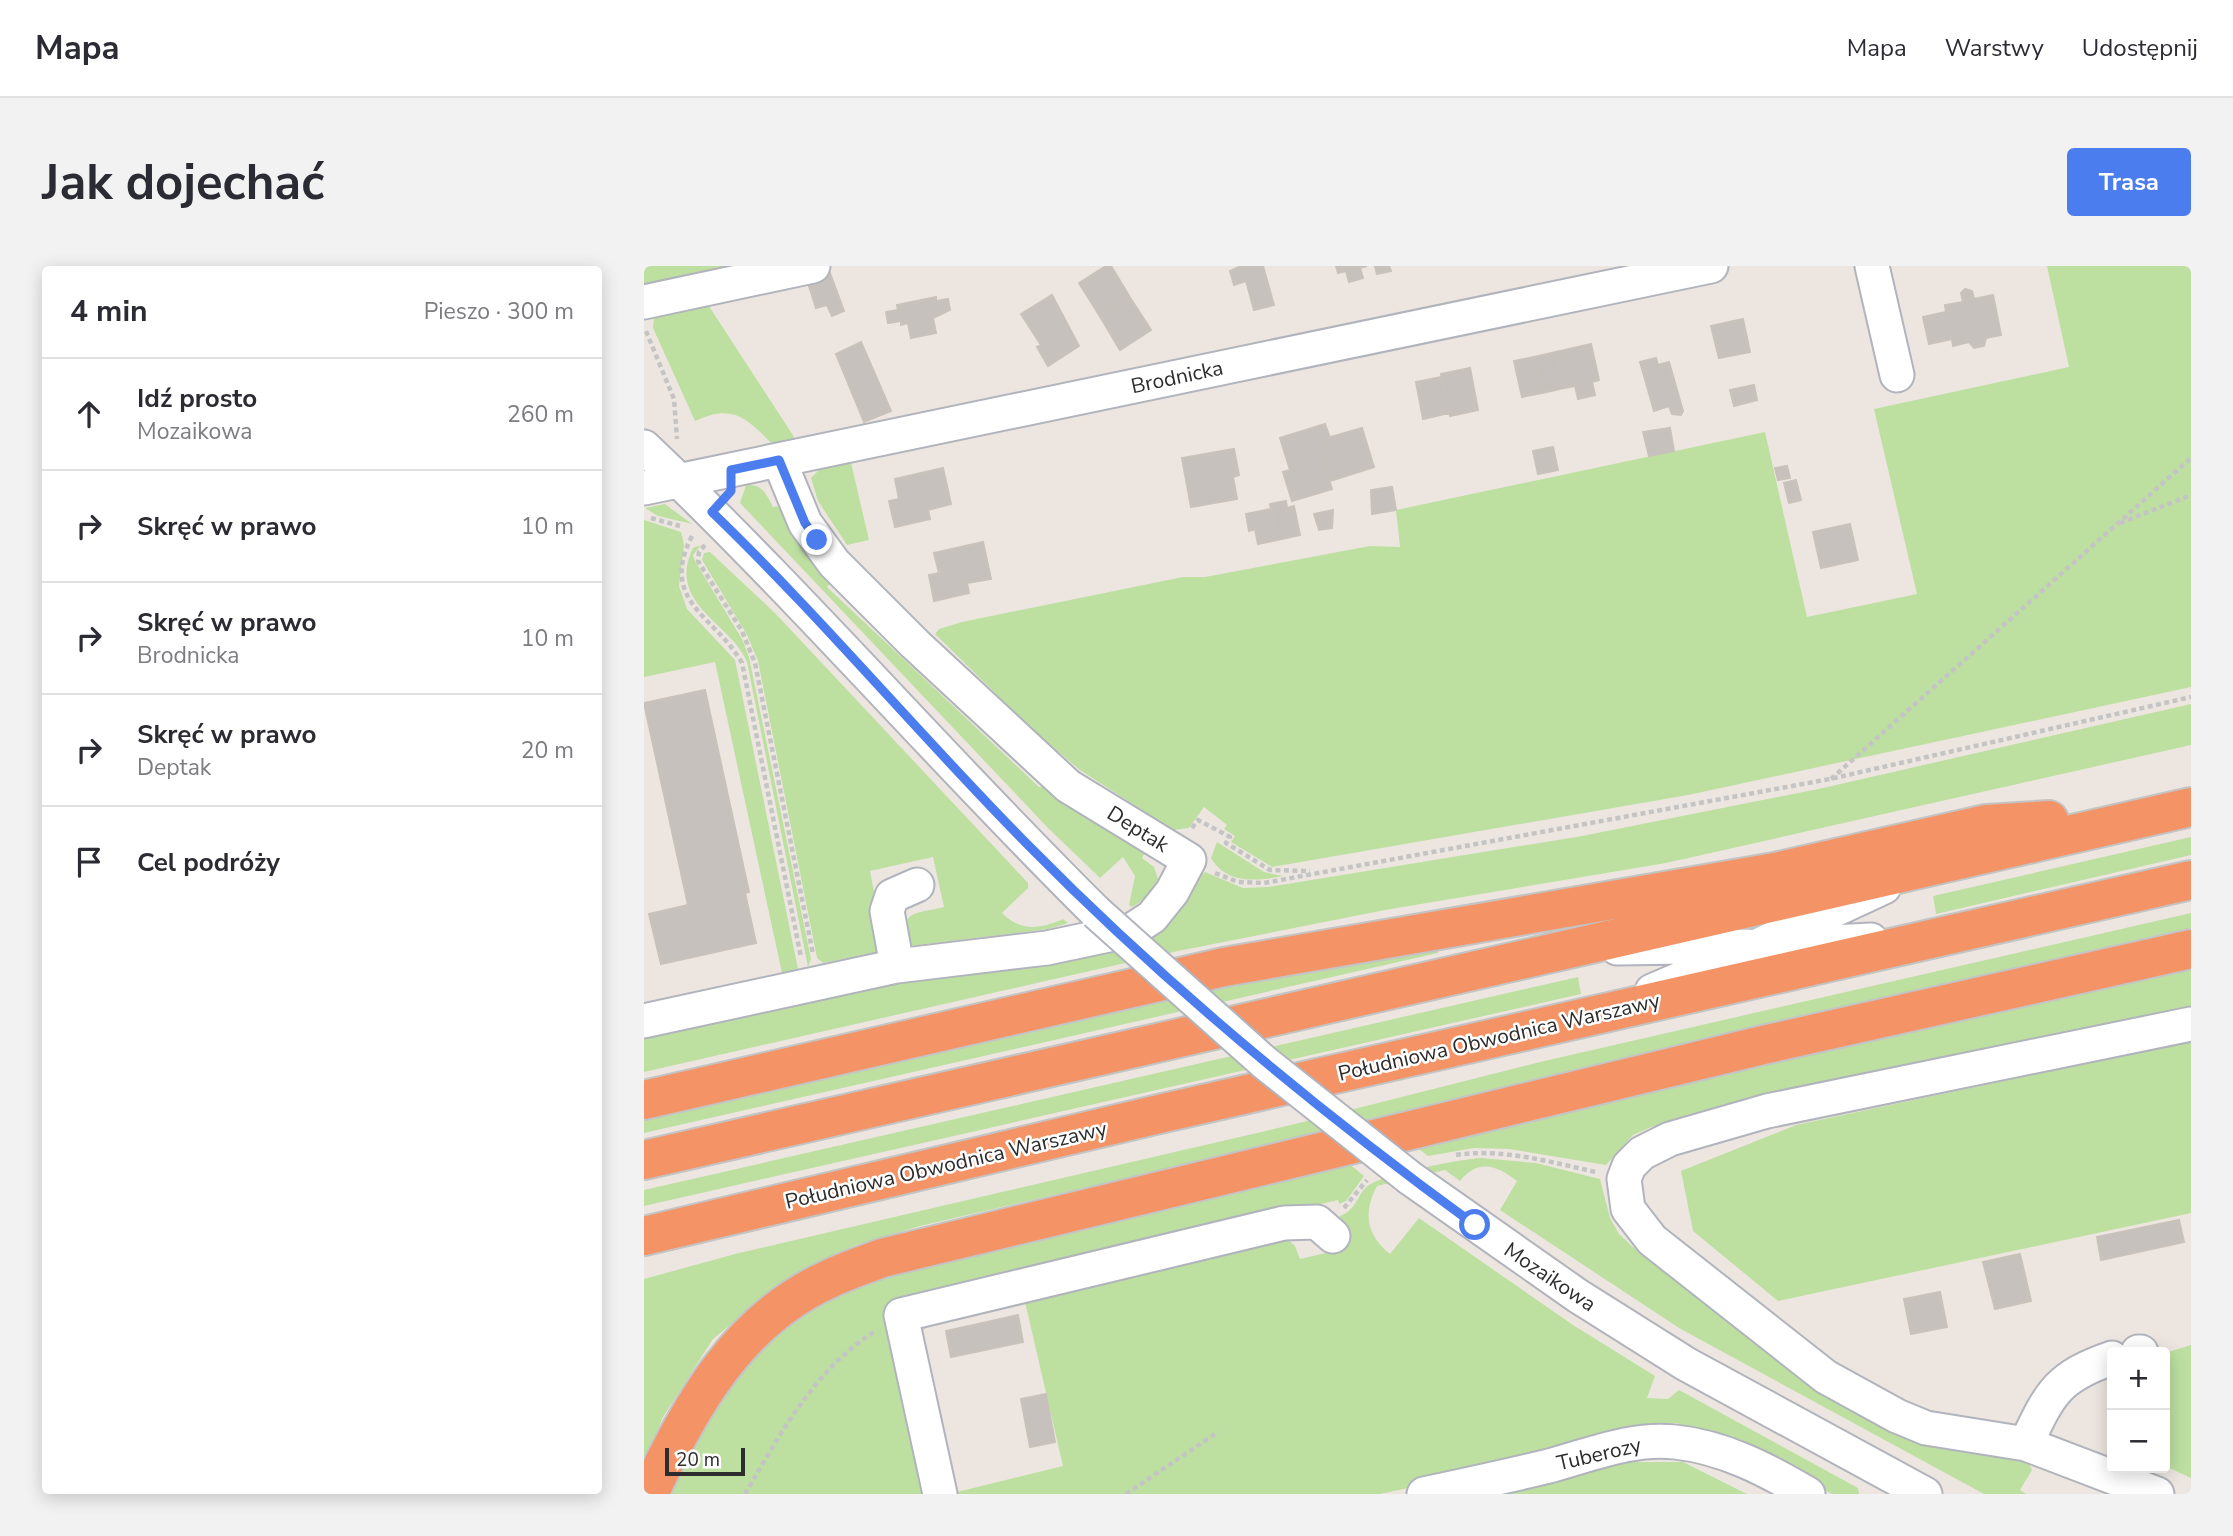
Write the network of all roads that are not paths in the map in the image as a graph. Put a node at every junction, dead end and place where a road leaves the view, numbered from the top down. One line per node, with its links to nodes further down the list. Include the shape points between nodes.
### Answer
1 (813, 266): 4 (street)
2 (1711, 266): 7 (street, Brodnicka)
3 (1872, 266): 5 (street)
4 (644, 302)
5 (1897, 376)
6 (644, 447): 8 (street, Mozaikowa)
7 (779, 460): 8 (street, Brodnicka); 18 (street, Deptak, via 805,523 834,563 915,644 1068,786 1189,847 1152,917 1132,929 1047,948)
8 (679, 481): 9 (street, Brodnicka); 34 (street, Mozaikowa, bridge, via 712,525 856,660 1028,846 1265,1063 1410,1178 1578,1296 1686,1364)
9 (644, 488)
10 (2179, 809): 11 (highway); 22 (highway, via 1986,824 1775,872 1224,967)
11 (1924, 869): 15 (street); 16 (highway)
12 (2191, 880): 14 (highway, Południowa Obwodnica Warszawy)
13 (916, 885): 18 (street, via 892,895 887,911)
14 (1937, 937): 15 (street); 19 (highway, Południowa Obwodnica Warszawy)
15 (1757, 946): 16 (street); 19 (street)
16 (1573, 948): 23 (highway)
17 (2191, 949): 30 (highway, via 1736,1051 882,1258 826,1280 783,1305 742,1340 677,1434)
18 (897, 966): 20 (street, Deptak, via 810,971)
19 (1590, 1017): 24 (highway, Południowa Obwodnica Warszawy)
20 (644, 1021)
21 (2191, 1024): 29 (street, via 1767,1111 1670,1139 1642,1153 1624,1179 1628,1209 1652,1240 1826,1377 1926,1428)
22 (644, 1100)
23 (644, 1160)
24 (753, 1211): 25 (highway, Południowa Obwodnica Warszawy); 27 (highway)
25 (644, 1236)
26 (1333, 1236): 31 (street, via 1317,1222 1284,1223 901,1315)
27 (644, 1252)
28 (2107, 1360): 29 (street, via 2063,1380 2042,1409)
29 (2026, 1444): 35 (street)
30 (649, 1494)
31 (940, 1494)
32 (1424, 1494): 33 (street, Tuberozy, via 1629,1444 1673,1441 1751,1462)
33 (1808, 1494)
34 (1925, 1494)
35 (2157, 1494)

